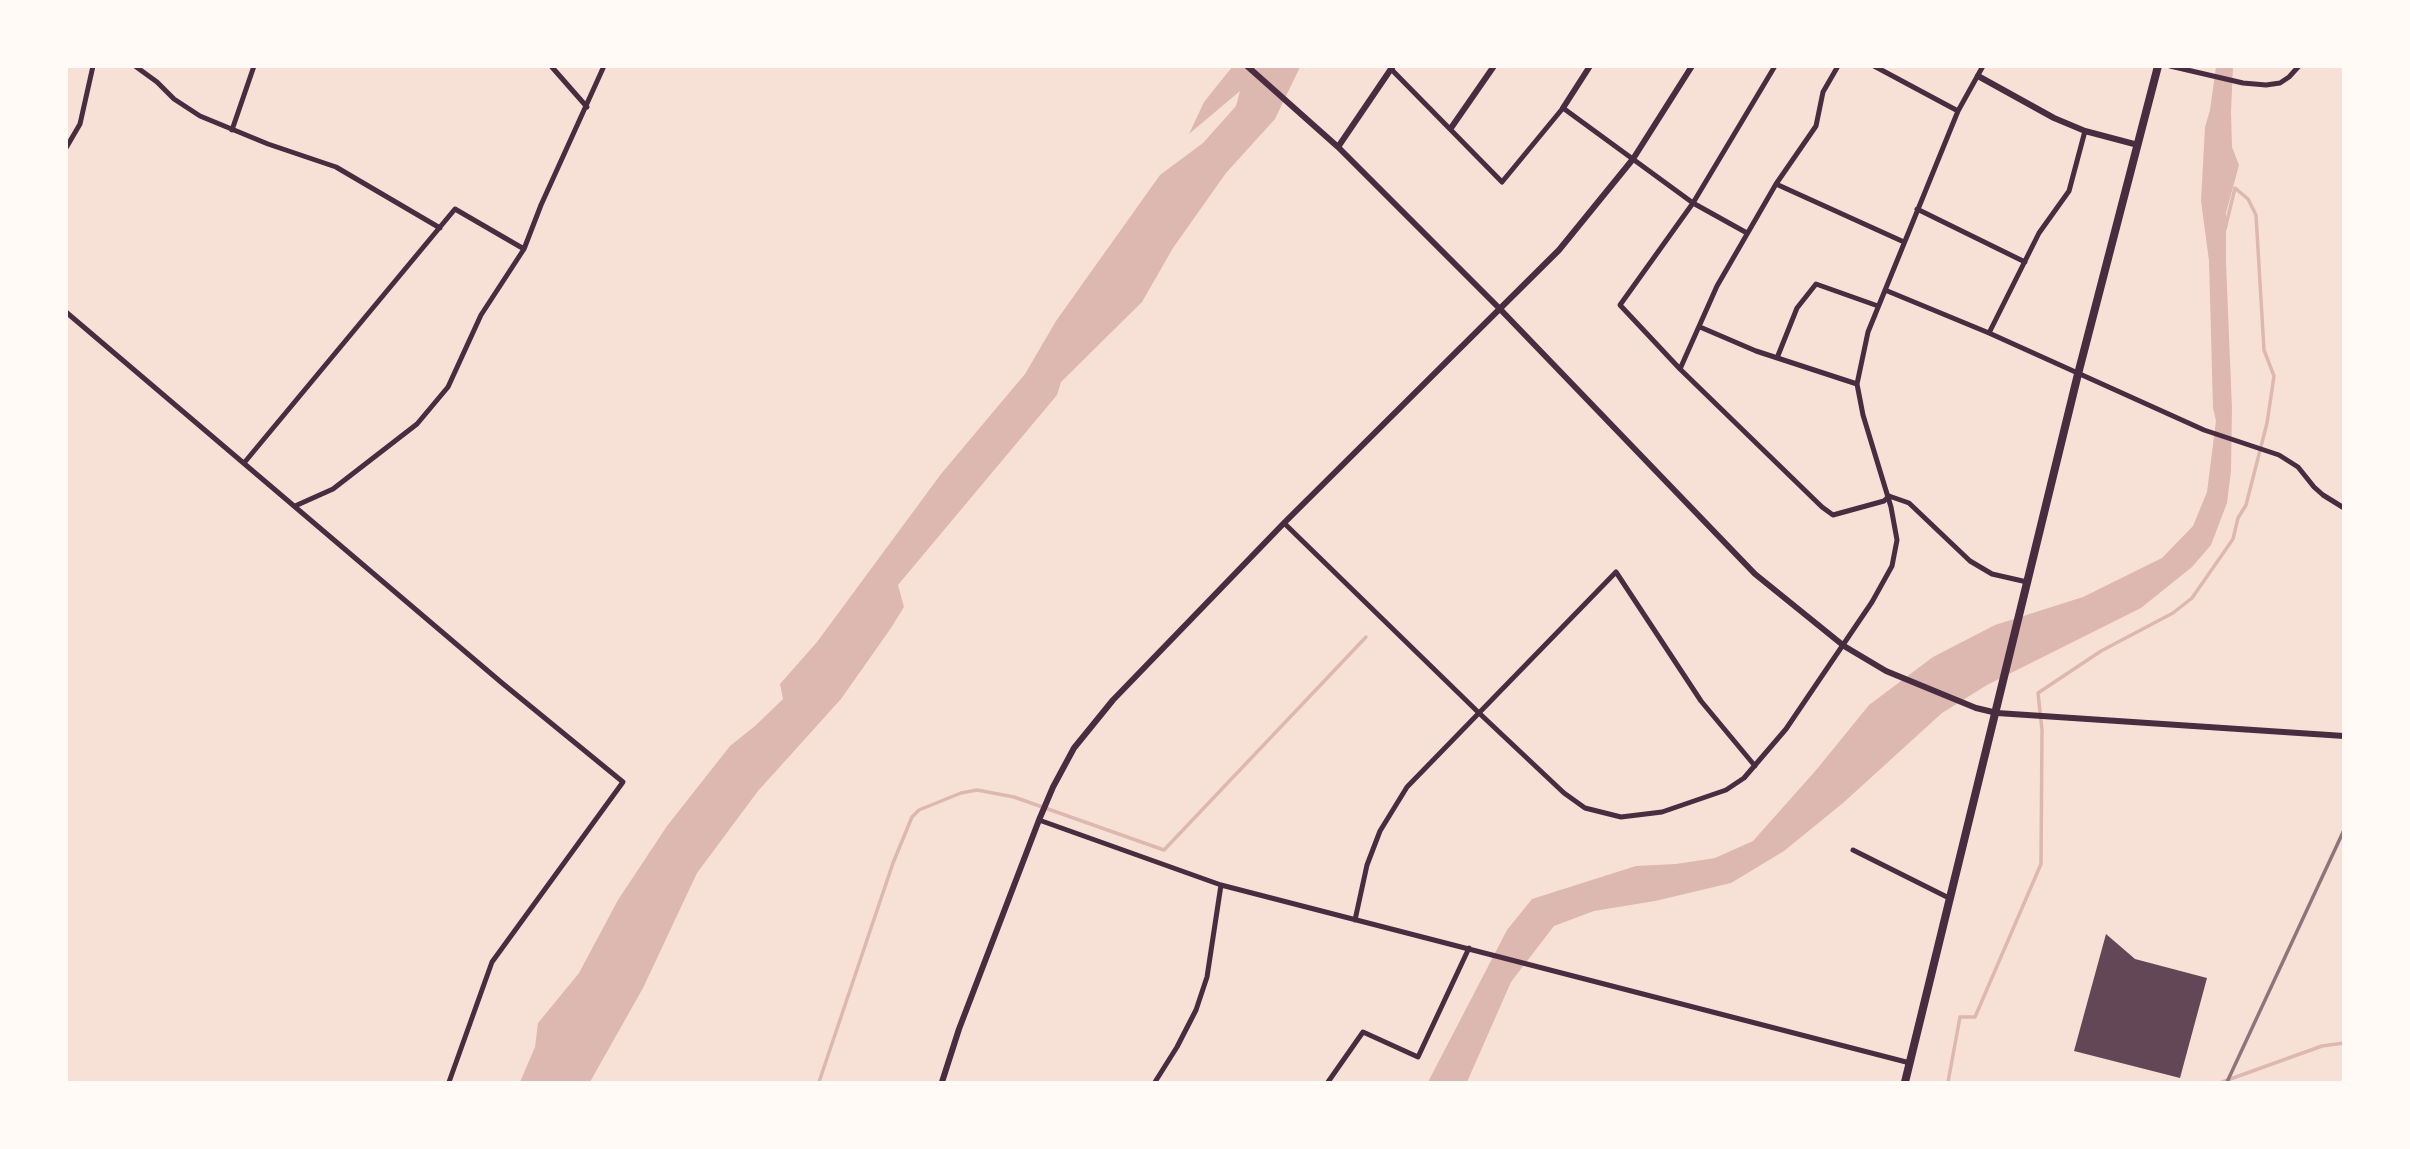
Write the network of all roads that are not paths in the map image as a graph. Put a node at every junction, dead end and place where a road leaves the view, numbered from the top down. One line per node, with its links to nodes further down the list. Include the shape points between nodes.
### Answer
1 (93, 66): 27 (street, via 80,124)
2 (135, 66): 23 (street, via 174,99)
3 (254, 66): 23 (street)
4 (551, 66): 19 (street)
5 (604, 66): 19 (street)
6 (1247, 66): 26 (street)
7 (1494, 66): 22 (street)
8 (1590, 66): 20 (street)
9 (1692, 66): 28 (street)
10 (1774, 66): 30 (street)
11 (1838, 66): 29 (street, via 1823,92 1810,138)
12 (1874, 66): 21 (street)
13 (1983, 66): 18 (street)
14 (2158, 66): 25 (highway)
15 (2170, 66): 16 (street, via 2266,85 2280,83)
16 (2299, 66)
17 (1392, 68): 22 (street); 26 (street)
18 (1978, 76): 21 (street); 24 (street)
19 (587, 107): 35 (street)
20 (1563, 108): 22 (street, via 1502,183); 28 (street)
21 (1958, 111): 31 (street)
22 (1451, 128)
23 (232, 130): 32 (street, via 336,167)
24 (2085, 131): 25 (street); 36 (street, via 2069,191)
25 (2138, 145): 45 (highway)
26 (1338, 147): 39 (street)
27 (66, 148)
28 (1633, 159): 30 (street); 39 (street, via 1559,250)
29 (1776, 184): 33 (street); 34 (street)
30 (1693, 203): 33 (street); 44 (street, via 1620,305)
31 (1917, 209): 34 (street); 36 (street)
32 (440, 228): 35 (street, via 455,209); 47 (street)
33 (1747, 233): 41 (street)
34 (1904, 242): 37 (street)
35 (524, 250): 49 (street, via 481,315 448,387 417,424 333,489)
36 (2025, 262): 42 (street)
37 (1885, 290): 38 (street); 42 (street)
38 (1878, 306): 43 (street, via 1816,284 1797,308); 46 (street)
39 (1500, 309): 51 (street); 53 (street, via 1755,574)
40 (66, 312): 47 (street)
41 (1700, 327): 43 (street); 44 (street)
42 (1989, 333): 45 (street)
43 (1777, 358): 46 (street)
44 (1679, 369): 48 (street, via 1833,515)
45 (2078, 374): 50 (street, via 2204,430 2279,455); 52 (highway)
46 (1857, 384): 48 (street)
47 (244, 463): 49 (street)
48 (1889, 496): 52 (street, via 1909,503 1970,561 1992,574); 53 (street, via 1897,540 1892,566)
49 (295, 506): 65 (street, via 623,782 492,962)
50 (2343, 508)
51 (1284, 523): 54 (street); 58 (street, via 1113,700 1074,748)
52 (2027, 582): 55 (highway)
53 (1844, 646): 55 (street, via 1886,671); 57 (street)
54 (1478, 712): 57 (street, via 1564,793 1585,808 1609,815 1662,812 1691,804 1726,790); 57 (street, via 1616,572 1701,701); 62 (street, via 1407,787 1380,831)
55 (1997, 713): 56 (street); 61 (highway)
56 (2343, 736)
57 (1755, 766)
58 (1039, 820): 60 (street); 66 (street)
59 (1853, 849): 61 (street)
60 (1222, 885): 62 (street); 67 (street, via 1207,977 1196,1010)
61 (1949, 898): 64 (highway)
62 (1354, 920): 63 (street)
63 (1469, 948): 64 (street); 68 (street, via 1418,1057 1363,1032)
64 (1910, 1063): 69 (highway)
65 (449, 1083)
66 (942, 1083)
67 (1155, 1083)
68 (1328, 1083)
69 (1905, 1083)

